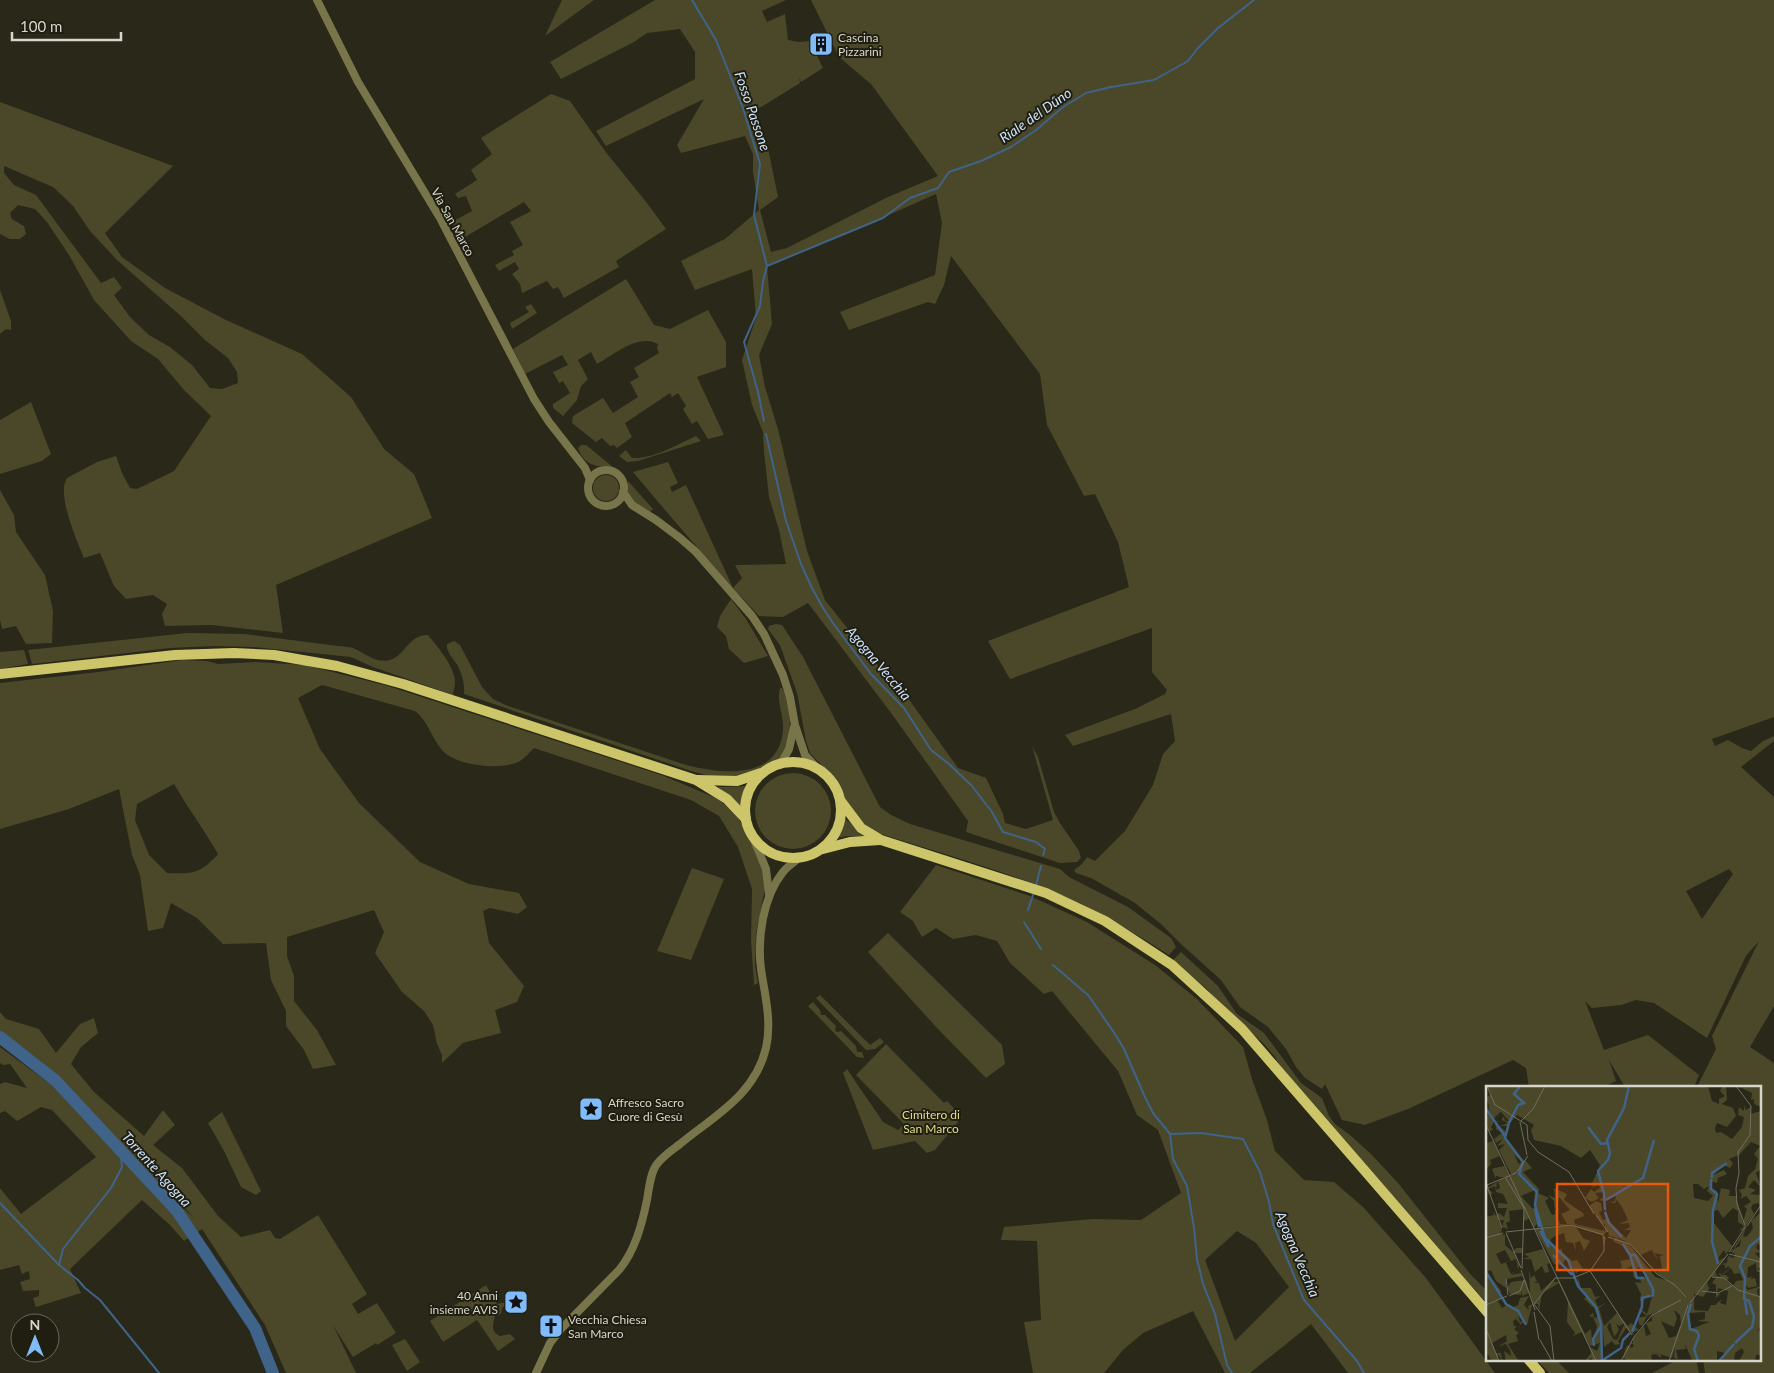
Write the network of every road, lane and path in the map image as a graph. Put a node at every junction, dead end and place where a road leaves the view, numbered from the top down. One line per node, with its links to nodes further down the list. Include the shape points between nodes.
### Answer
1 (317, 0): 2 (street, Via San Marco, via 358,82 440,218 534,398)
2 (573, 452): 3 (street, Via San Marco, via 589,467); 4 (street, Via San Marco)
3 (602, 471): 4 (street); 5 (street, via 611,471 618,476)
4 (590, 480): 6 (street, via 588,491 593,500 603,506)
5 (623, 492): 6 (street); 7 (street)
6 (615, 503): 7 (street)
7 (632, 505): 9 (street, via 696,552 752,616 783,675)
8 (0, 674): 13 (main road, via 175,655 274,655 323,663 403,684)
9 (795, 725): 10 (street, via 789,749); 11 (street, via 805,755)
10 (780, 764): 11 (main road, via 794,762); 12 (main road)
11 (818, 769): 14 (main road, via 836,788)
12 (764, 772): 13 (main road, via 736,781); 15 (main road, via 748,793)
13 (696, 780): 15 (main road, via 727,799)
14 (840, 800): 17 (main road, via 861,828); 18 (main road, via 841,815 837,829 830,841)
15 (746, 819): 16 (main road)
16 (752, 835): 19 (main road, via 773,853); 20 (street, via 766,869)
17 (881, 840): 18 (main road, via 850,842); 21 (main road, via 1046,893 1105,921 1172,965 1242,1029)
18 (818, 851): 19 (main road)
19 (800, 857): 20 (street, via 784,872)
20 (769, 894): 23 (street, via 760,948 769,1022 761,1063 733,1104 656,1165 627,1260 560,1329)
21 (1486, 1312)
22 (1529, 1360): 24 (main road)
23 (536, 1373)
24 (1540, 1373)

